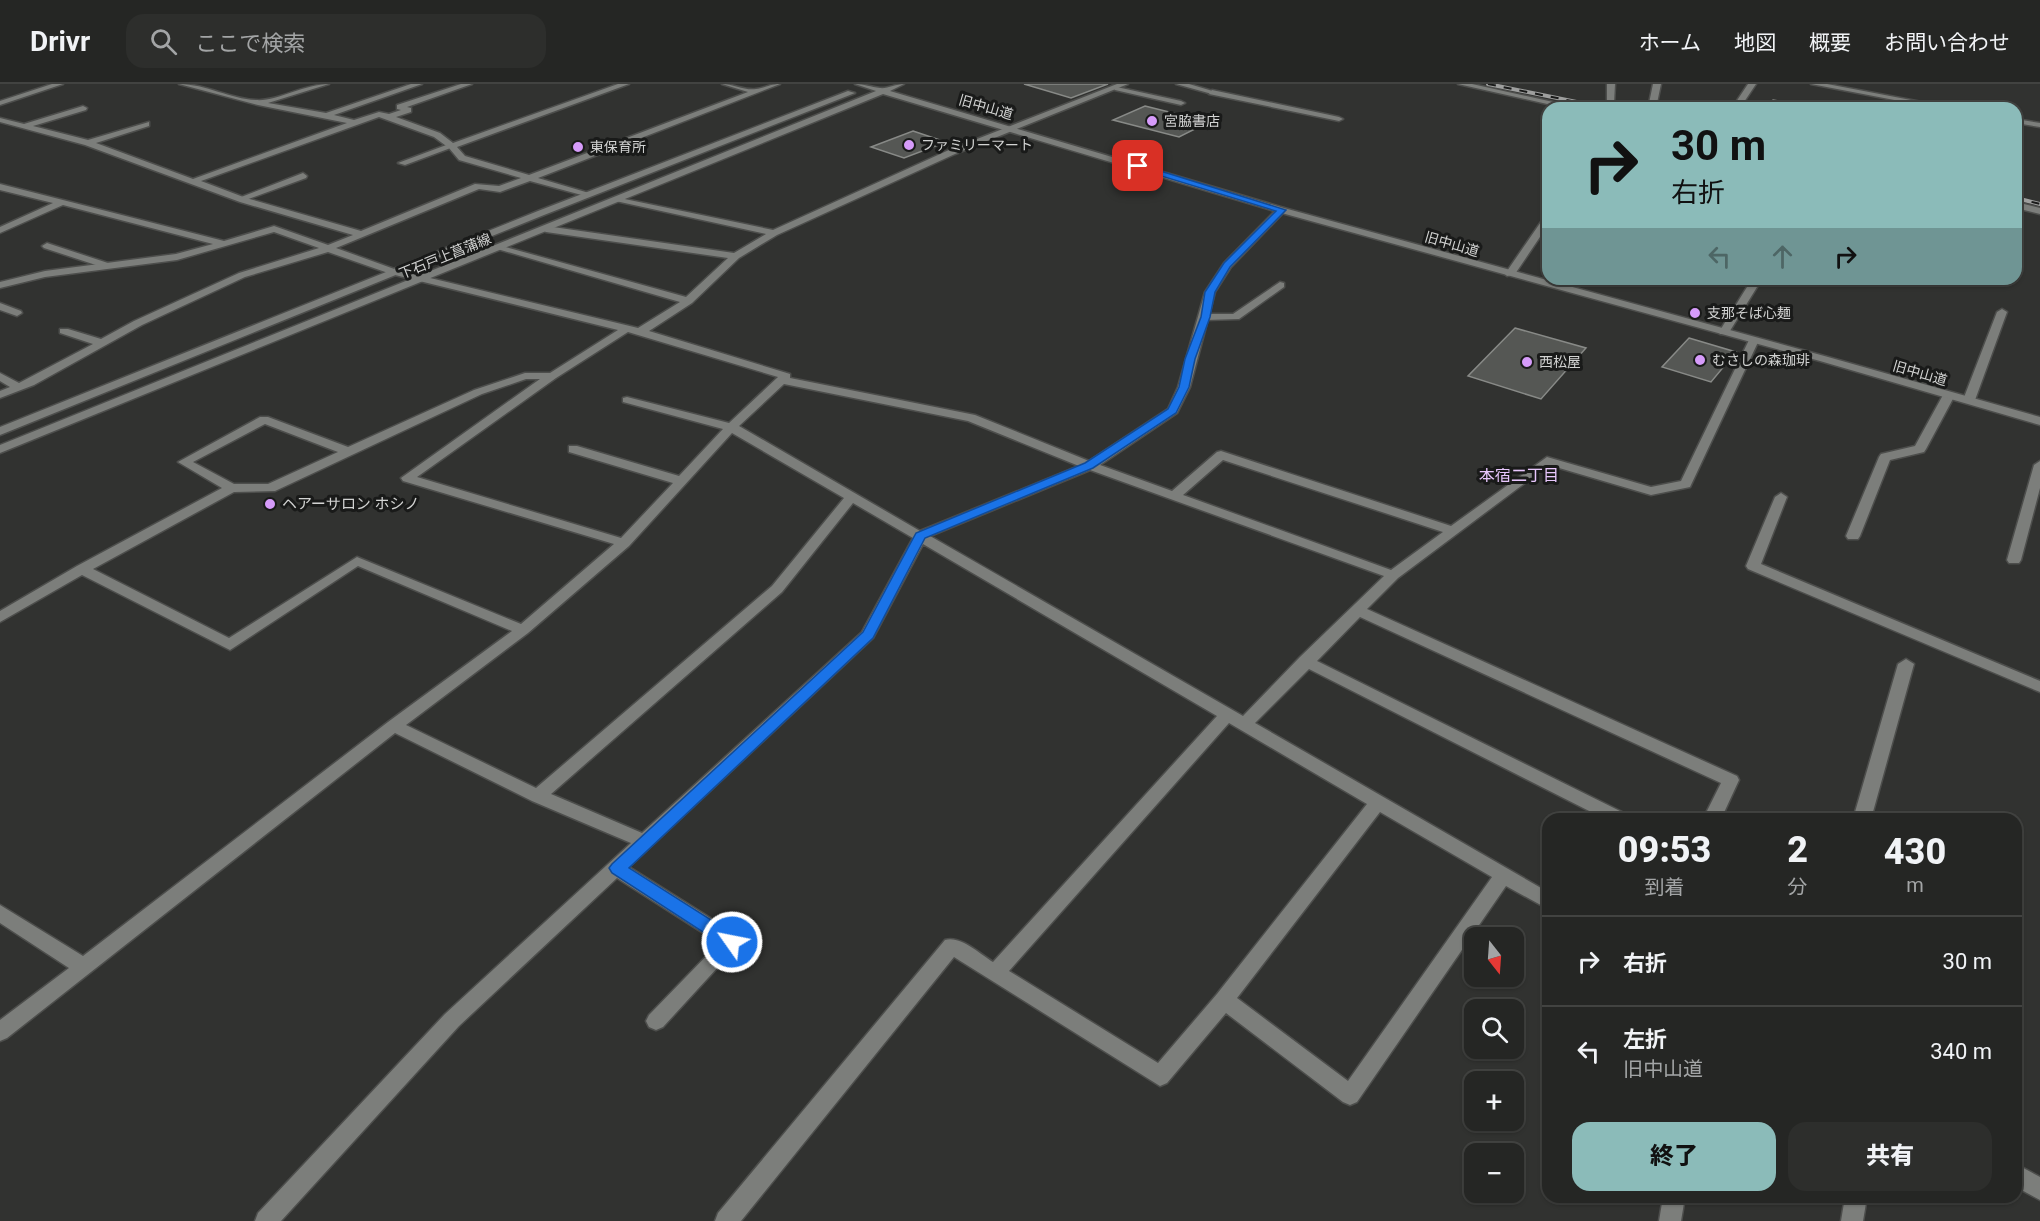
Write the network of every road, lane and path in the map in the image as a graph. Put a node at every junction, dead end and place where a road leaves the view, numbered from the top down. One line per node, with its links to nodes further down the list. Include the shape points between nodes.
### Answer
1 (59, 84): 28 (street)
2 (183, 84): 29 (street)
3 (325, 84): 29 (street)
4 (418, 84): 32 (street)
5 (468, 84): 33 (street, via 400,107 408,110)
6 (625, 84): 43 (street)
7 (726, 84): 22 (street)
8 (776, 84): 22 (street)
9 (900, 84): 21 (street, 下石戸上菖蒲線)
10 (914, 84): 21 (street)
11 (1124, 84): 19 (street)
12 (1180, 84): 34 (street)
13 (1462, 84): 24 (street)
14 (1611, 84): 23 (street)
15 (1658, 84): 25 (street)
16 (1752, 84): 26 (street)
17 (1815, 84): 20 (street)
18 (867, 85): 21 (street, 旧中山道); 49 (street, 下石戸上菖蒲線)
19 (1115, 88): 30 (street); 41 (street)
20 (1857, 88): 27 (street)
21 (883, 91): 41 (street, 旧中山道); 51 (street, 下石戸上菖蒲線)
22 (754, 92): 46 (street)
23 (1611, 101)
24 (1544, 102)
25 (1654, 102)
26 (1740, 102)
27 (1921, 102)
28 (0, 103)
29 (258, 103): 32 (street)
30 (1181, 103)
31 (83, 108): 40 (street)
32 (326, 115): 37 (street)
33 (389, 117): 37 (street, via 379,114); 43 (street, via 436,135)
34 (1339, 119)
35 (0, 120): 40 (street)
36 (2022, 122): 39 (street)
37 (355, 123): 47 (street)
38 (146, 124): 42 (street)
39 (2040, 125)
40 (26, 126): 42 (street)
41 (1011, 128): 54 (street, 旧中山道); 59 (street)
42 (88, 142): 47 (street)
43 (452, 146): 44 (street); 46 (street, via 462,158)
44 (402, 163)
45 (303, 176): 50 (street)
46 (530, 178): 49 (street); 60 (street, via 500,189 478,186)
47 (194, 181): 50 (street)
48 (0, 188): 52 (street)
49 (586, 195): 67 (street, 下石戸上菖蒲線)
50 (240, 199): 60 (street)
51 (615, 200): 57 (street, 下石戸上菖蒲線); 59 (street)
52 (63, 202): 58 (street); 61 (street)
53 (2022, 206): 55 (street)
54 (1281, 210): 68 (street, 旧中山道); 79 (street, via 1227,265 1210,292)
55 (2040, 211)
56 (1542, 227): 68 (street)
57 (546, 229): 63 (street, 下石戸上菖蒲線); 65 (street)
58 (0, 230)
59 (774, 233): 65 (street)
60 (361, 234): 64 (street)
61 (222, 243): 64 (street, via 274,229); 66 (street, via 177,257)
62 (47, 246): 66 (street)
63 (499, 248): 69 (street, 下石戸上菖蒲線); 75 (street)
64 (326, 249): 67 (street); 85 (street, via 242,275)
65 (736, 256): 75 (street)
66 (108, 266): 71 (street, via 45,274)
67 (394, 272): 69 (street); 96 (street, 下石戸上菖蒲線)
68 (1510, 274): 70 (street, 旧中山道)
69 (424, 279): 80 (street); 97 (street, 下石戸上菖蒲線)
70 (1542, 283)
71 (0, 285)
72 (1280, 285): 79 (street, via 1235,317)
73 (1551, 285): 83 (street, 旧中山道)
74 (1753, 285): 83 (street)
75 (688, 301): 82 (street)
76 (0, 306): 78 (street)
77 (2002, 312): 93 (street)
78 (17, 313)
79 (1205, 317): 101 (street, via 1173,411)
80 (626, 329): 82 (street); 87 (street)
81 (64, 331): 85 (street)
82 (640, 332): 88 (street, via 786,376)
83 (1724, 332): 84 (street, 旧中山道)
84 (1754, 340): 91 (street, 旧中山道); 107 (street, via 1686,484 1652,491 1547,461)
85 (102, 343): 89 (street)
86 (0, 376): 89 (street)
87 (552, 376): 99 (street, via 525,376 478,392); 110 (street, via 407,478)
88 (781, 380): 95 (street); 101 (street, via 971,418)
89 (20, 388): 90 (street)
90 (0, 395)
91 (1949, 395): 93 (street, 旧中山道); 109 (street, via 1920,449 1885,457)
92 (627, 400): 95 (street)
93 (1968, 400): 94 (street, 旧中山道)
94 (2040, 421)
95 (731, 427): 102 (street); 104 (street)
96 (0, 431)
97 (0, 449)
98 (573, 450): 102 (street)
99 (347, 451): 103 (street, via 270,488); 103 (street, via 264,420 184,462)
100 (2040, 465): 111 (street)
101 (1089, 466): 105 (street); 108 (street)
102 (681, 481): 110 (street)
103 (232, 489): 112 (street)
104 (852, 496): 108 (street); 123 (street, via 777,589)
105 (1174, 496): 107 (street, via 1221,455); 113 (street)
106 (1781, 497): 119 (street, via 1754,566)
107 (1454, 531): 113 (street)
108 (921, 535): 120 (street); 128 (street, via 868,635)
109 (1853, 536)
110 (624, 543): 116 (street)
111 (2014, 560)
112 (82, 569): 115 (street); 116 (street, via 230,645 357,561)
113 (1394, 575): 114 (street)
114 (1357, 610): 117 (street); 126 (street, via 1731,780)
115 (0, 617)
116 (523, 630): 122 (street)
117 (1305, 662): 121 (street); 125 (street)
118 (1906, 664): 127 (street)
119 (2040, 687)
120 (1227, 715): 121 (street); 134 (street)
121 (1244, 725): 124 (street)
122 (394, 726): 123 (street); 133 (street)
123 (538, 796): 128 (street)
124 (1377, 804): 130 (street); 135 (street)
125 (1608, 813)
126 (1715, 813)
127 (1864, 813)
128 (646, 842): 129 (street)
129 (617, 868): 136 (street, via 732,942); 142 (street, via 452,1020)
130 (1504, 875): 131 (street); 135 (street, via 1350,1095)
131 (1542, 897)
132 (0, 913): 133 (street)
133 (82, 966): 137 (street)
134 (995, 973): 135 (street, via 1160,1077); 143 (street, via 952,946)
135 (1224, 1000)
136 (656, 1021)
137 (0, 1032)
138 (2022, 1178): 139 (street)
139 (2040, 1189)
140 (1673, 1203): 144 (street)
141 (1855, 1203): 145 (street)
142 (266, 1221)
143 (726, 1221)
144 (1670, 1221)
145 (1852, 1221)

